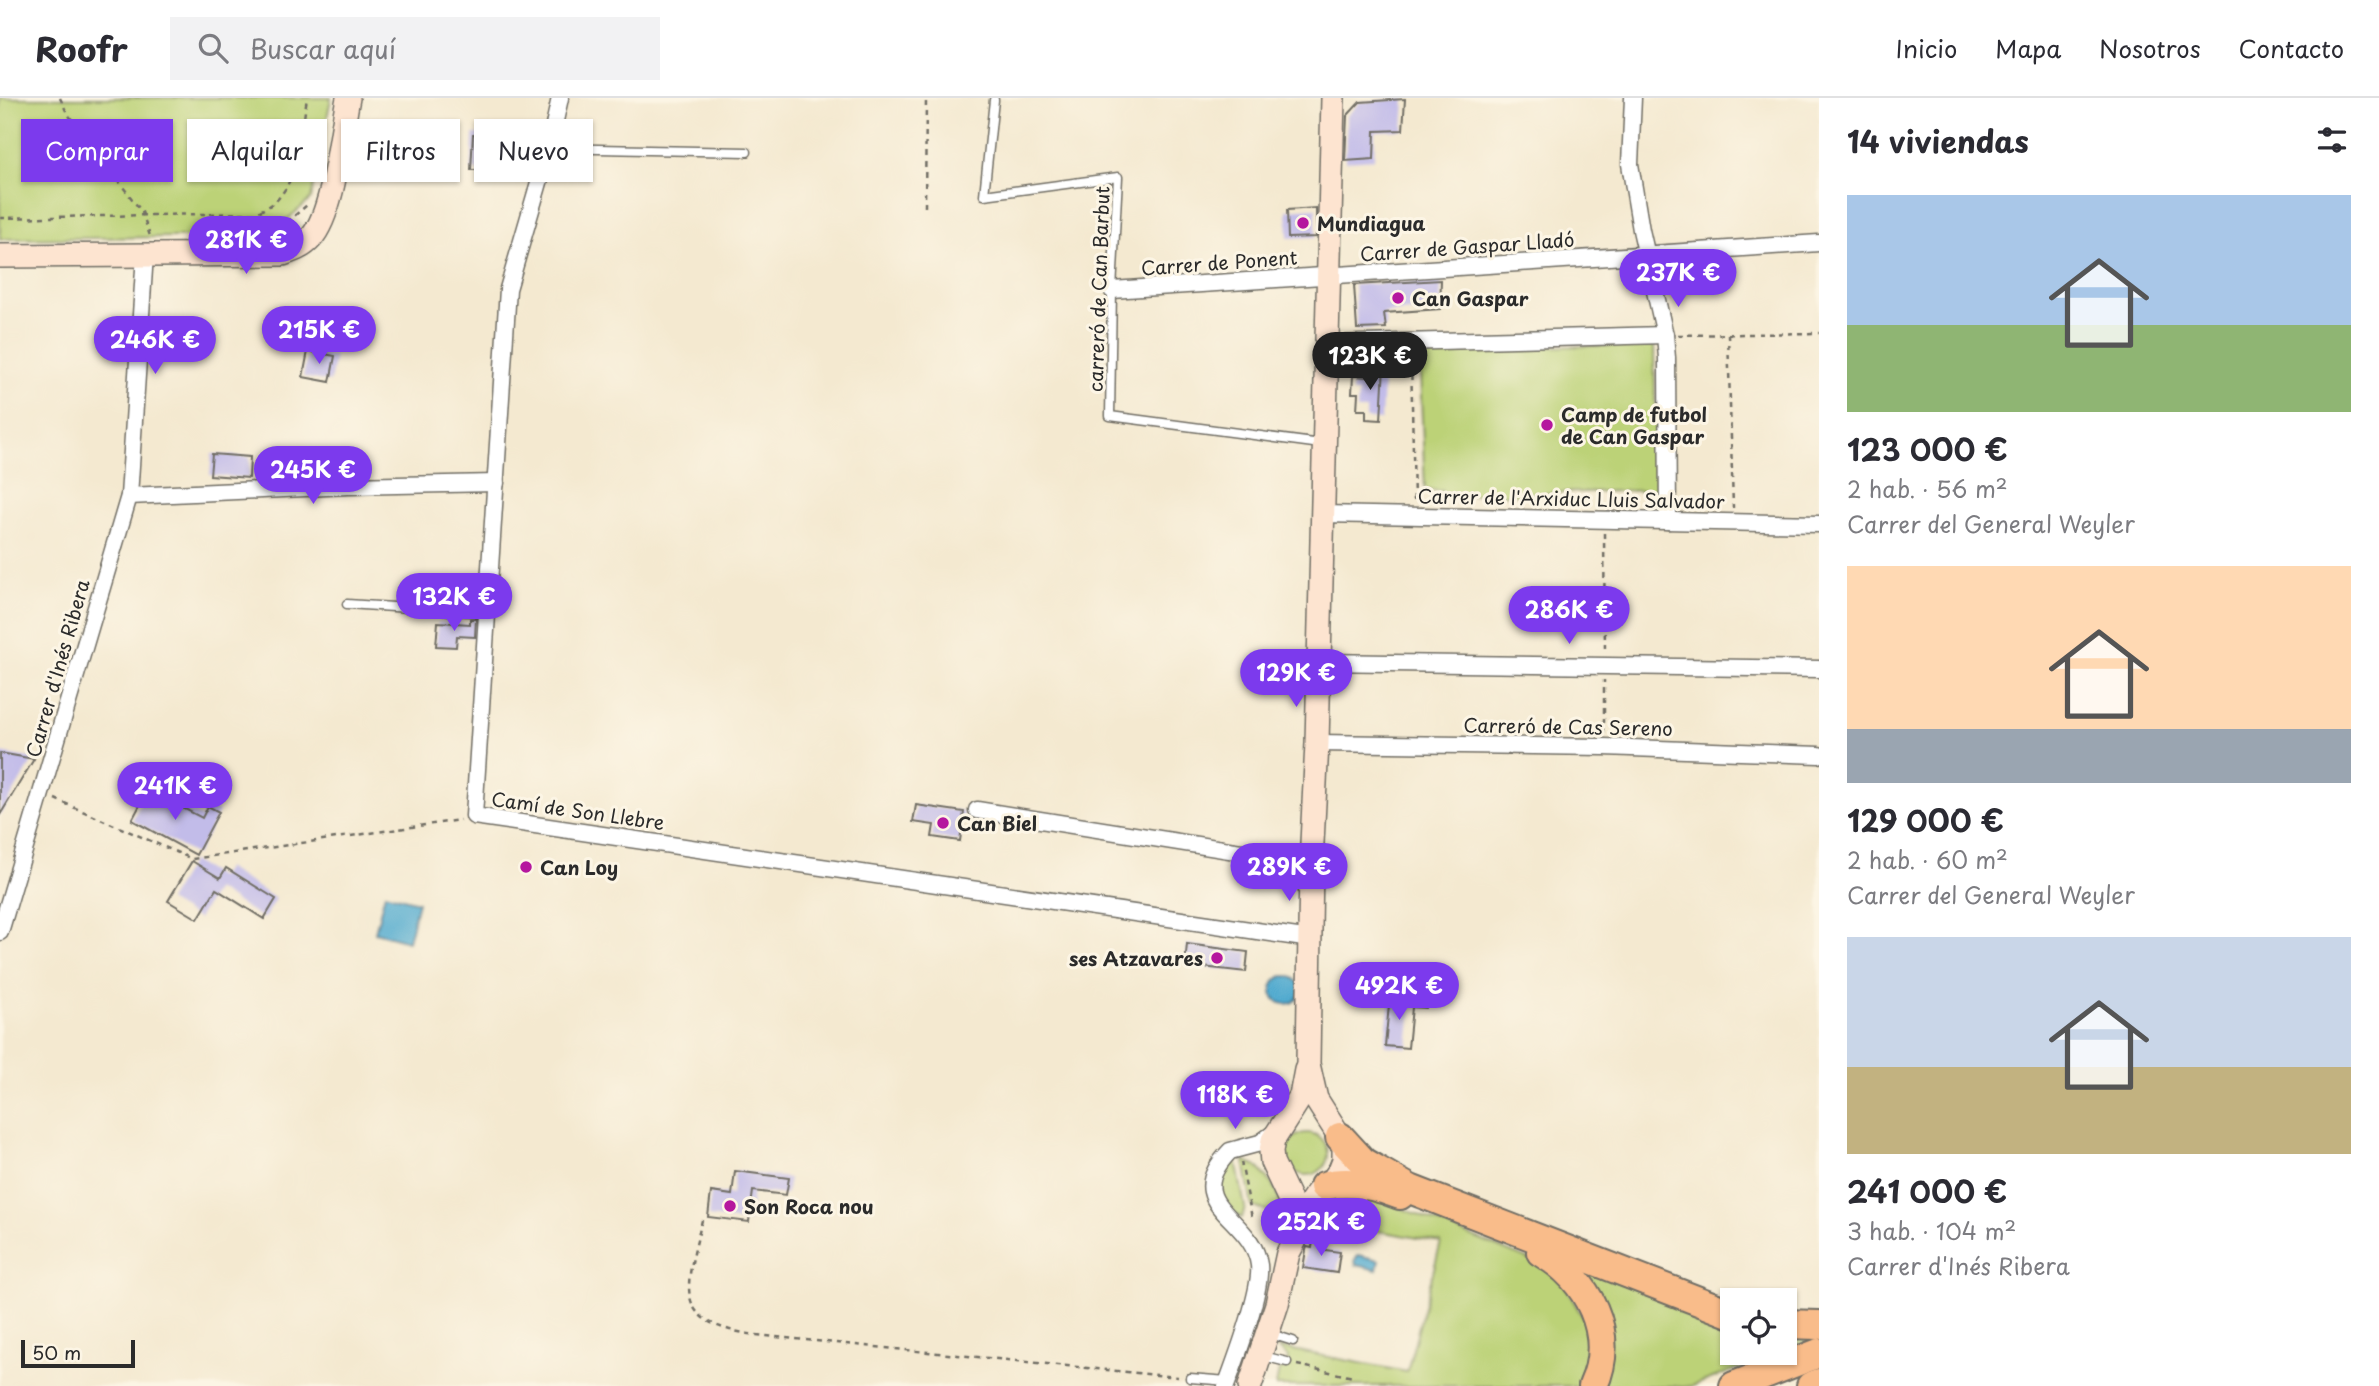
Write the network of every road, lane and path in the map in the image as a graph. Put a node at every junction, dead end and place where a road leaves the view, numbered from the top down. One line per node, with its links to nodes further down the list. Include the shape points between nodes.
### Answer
1 (60, 98): 15 (path)
2 (307, 98): 15 (path, via 297,162 274,203 256,213)
3 (348, 98): 19 (street, via 329,199 321,222 300,248 283,254)
4 (560, 98): 9 (street, Camí de Son Llebre)
5 (926, 98): 14 (path)
6 (1333, 98): 22 (street)
7 (1633, 98): 20 (street, via 1630,164)
8 (994, 100): 23 (lane, carreró de Can Barbut, via 984,195 1118,177)
9 (555, 119)
10 (593, 149): 11 (lane)
11 (747, 152)
12 (539, 182): 30 (street, Camí de Son Llebre, via 508,289)
13 (312, 201): 17 (path)
14 (925, 207)
15 (143, 216): 16 (path); 19 (path)
16 (0, 218)
17 (268, 239)
18 (1819, 243): 20 (street, Carrer de Gaspar Lladó)
19 (148, 246): 21 (street); 31 (street, Carrer d'Inés Ribera)
20 (1646, 255): 22 (street, Carrer de Gaspar Lladó); 26 (street)
21 (0, 256)
22 (1328, 276): 23 (street, Carrer de Ponent); 28 (street)
23 (1112, 290): 29 (lane, carreró de Can Barbut, via 1110,416)
24 (1819, 333): 25 (path)
25 (1728, 334): 26 (path); 36 (path)
26 (1665, 335): 27 (street); 35 (street)
27 (1410, 341): 28 (street); 33 (path)
28 (1326, 344): 29 (street)
29 (1324, 444): 32 (street)
30 (496, 483): 31 (street); 39 (street, Camí de Son Llebre)
31 (129, 496): 46 (street, Carrer d'Inés Ribera)
32 (1322, 514): 33 (street, Carrer de l'Arxiduc Lluis Salvador); 40 (street)
33 (1415, 516): 34 (street, Carrer de l'Arxiduc Lluis Salvador)
34 (1604, 519): 35 (street, Carrer de l'Arxiduc Lluis Salvador); 41 (path)
35 (1668, 521): 36 (street, Carrer de l'Arxiduc Lluis Salvador)
36 (1733, 522): 37 (street, Carrer de l'Arxiduc Lluis Salvador)
37 (1819, 524)
38 (347, 604): 39 (lane)
39 (487, 613): 48 (street, Camí de Son Llebre)
40 (1319, 662): 41 (street); 43 (street)
41 (1605, 665): 42 (street); 44 (path)
42 (1819, 669)
43 (1317, 743): 44 (street, Carreró de Cas Sereno); 49 (street)
44 (1604, 747): 45 (street, Carreró de Cas Sereno)
45 (1819, 755)
46 (42, 795): 48 (path, via 192,859); 50 (street, Carrer d'Inés Ribera)
47 (977, 810): 49 (street)
48 (474, 816): 51 (street, Camí de Son Llebre)
49 (1311, 863): 51 (street)
50 (0, 932)
51 (1311, 939): 52 (street)
52 (1308, 1064): 53 (street, via 1298,1102); 54 (street, via 1316,1100)
53 (1279, 1129): 54 (street, via 1312,1117); 55 (street, via 1260,1143 1230,1151); 56 (street, via 1270,1151)
54 (1337, 1132): 57 (street, via 1344,1149 1340,1170); 60 (highway, via 1363,1162 1410,1189)
55 (1223, 1161): 56 (street, via 1251,1156); 71 (street, via 1212,1178 1212,1195 1219,1209 1252,1242 1259,1267)
56 (1279, 1176): 57 (street, via 1302,1190); 59 (street, via 1290,1205)
57 (1324, 1186): 59 (street, via 1302,1215); 72 (highway, via 1353,1184 1396,1193 1555,1260 1578,1282 1597,1318 1601,1357)
58 (702, 1220): 69 (path, via 688,1278 689,1298 703,1318 724,1329)
59 (1289, 1253): 63 (street)
60 (1720, 1310)
61 (1797, 1324): 62 (highway)
62 (1819, 1325)
63 (1268, 1333): 64 (lane); 66 (street)
64 (1293, 1341)
65 (1819, 1353): 73 (highway)
66 (1261, 1356): 67 (lane); 71 (street)
67 (1287, 1362): 68 (path)
68 (1353, 1377)
69 (1190, 1378): 71 (lane)
70 (1819, 1383): 74 (highway)
71 (1235, 1384)
72 (1593, 1386)
73 (1734, 1386)
74 (1811, 1386)

